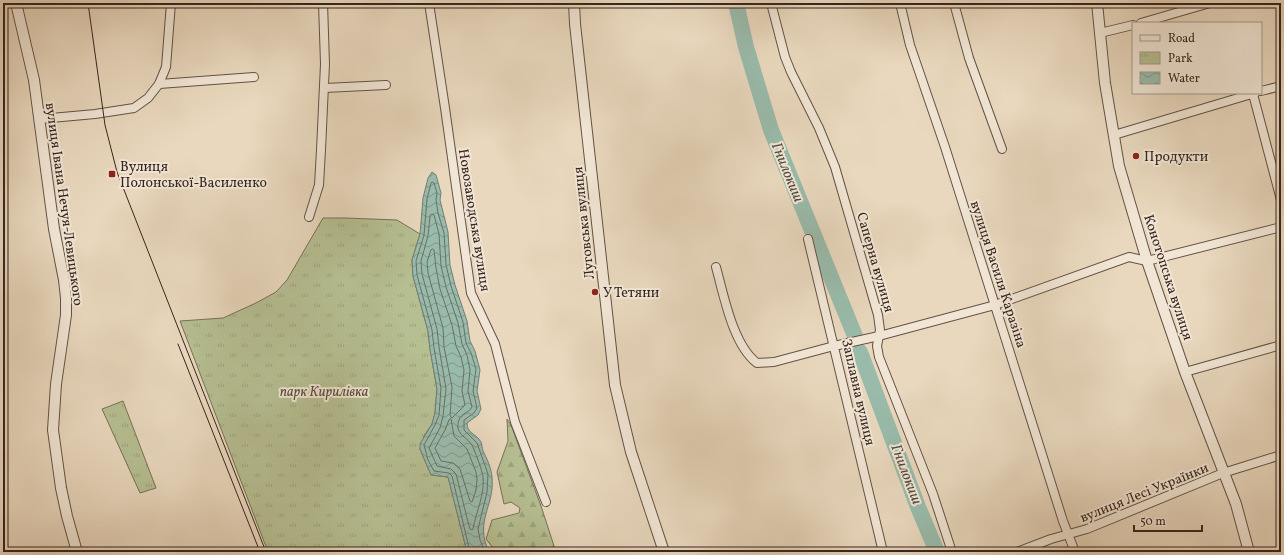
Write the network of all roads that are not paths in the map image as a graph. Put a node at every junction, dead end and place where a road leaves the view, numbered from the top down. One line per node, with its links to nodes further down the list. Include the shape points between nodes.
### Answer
1 (16, 3): 22 (street, вулиця Івана Нечуя-Левицького, via 34,80)
2 (171, 3): 15 (street, via 166,67)
3 (323, 3): 18 (street)
4 (429, 3): 38 (street, Новозаводська вулиця, via 471,293 495,344 515,422)
5 (574, 3): 41 (street, Луговська вулиця, via 615,385 631,452)
6 (771, 3): 32 (street, Саперна вулиця, via 785,57 835,167 878,315)
7 (900, 3): 31 (street, вулиця Василя Каразіна, via 910,45)
8 (954, 3): 24 (street, via 969,58)
9 (1097, 3): 13 (street, Конотопська вулиця)
10 (1210, 3): 11 (street)
11 (1144, 22)
12 (1132, 25): 13 (street)
13 (1100, 33): 23 (street, Конотопська вулиця, via 1104,83)
14 (254, 77): 15 (street)
15 (160, 84): 22 (street, via 148,98 134,108)
16 (386, 85): 18 (street)
17 (1281, 86): 19 (street)
18 (325, 88): 26 (street, via 319,185)
19 (1262, 91)
20 (1251, 94): 23 (street)
21 (1254, 94): 25 (street)
22 (40, 119): 40 (street, вулиця Івана Нечуя-Левицького, via 66,298 53,430 61,488)
23 (1114, 135): 29 (street, Конотопська вулиця, via 1119,166)
24 (1002, 149)
25 (1281, 200)
26 (309, 217)
27 (1281, 227): 29 (street)
28 (808, 239): 34 (street, Заплавна вулиця)
29 (1148, 260): 31 (street, via 1129,257); 35 (street, Конотопська вулиця)
30 (716, 267): 34 (street, via 730,317 743,347 757,363 774,362)
31 (995, 305): 32 (street); 39 (street, вулиця Василя Каразіна)
32 (879, 336): 34 (street); 43 (street, Саперна вулиця, via 879,357 933,494)
33 (1281, 345): 35 (street)
34 (834, 346): 42 (street, Заплавна вулиця)
35 (1185, 372): 37 (street, Конотопська вулиця)
36 (1281, 455): 37 (street, вулиця Лесі Українки)
37 (1224, 473): 39 (street, вулиця Лесі Українки, via 1087,530); 46 (street, Конотопська вулиця, via 1236,504)
38 (546, 502)
39 (1069, 534): 44 (street, вулиця Лесі Українки); 45 (street, вулиця Василя Каразіна)
40 (77, 552)
41 (664, 552)
42 (883, 552)
43 (952, 552)
44 (1017, 552)
45 (1075, 552)
46 (1249, 552)

